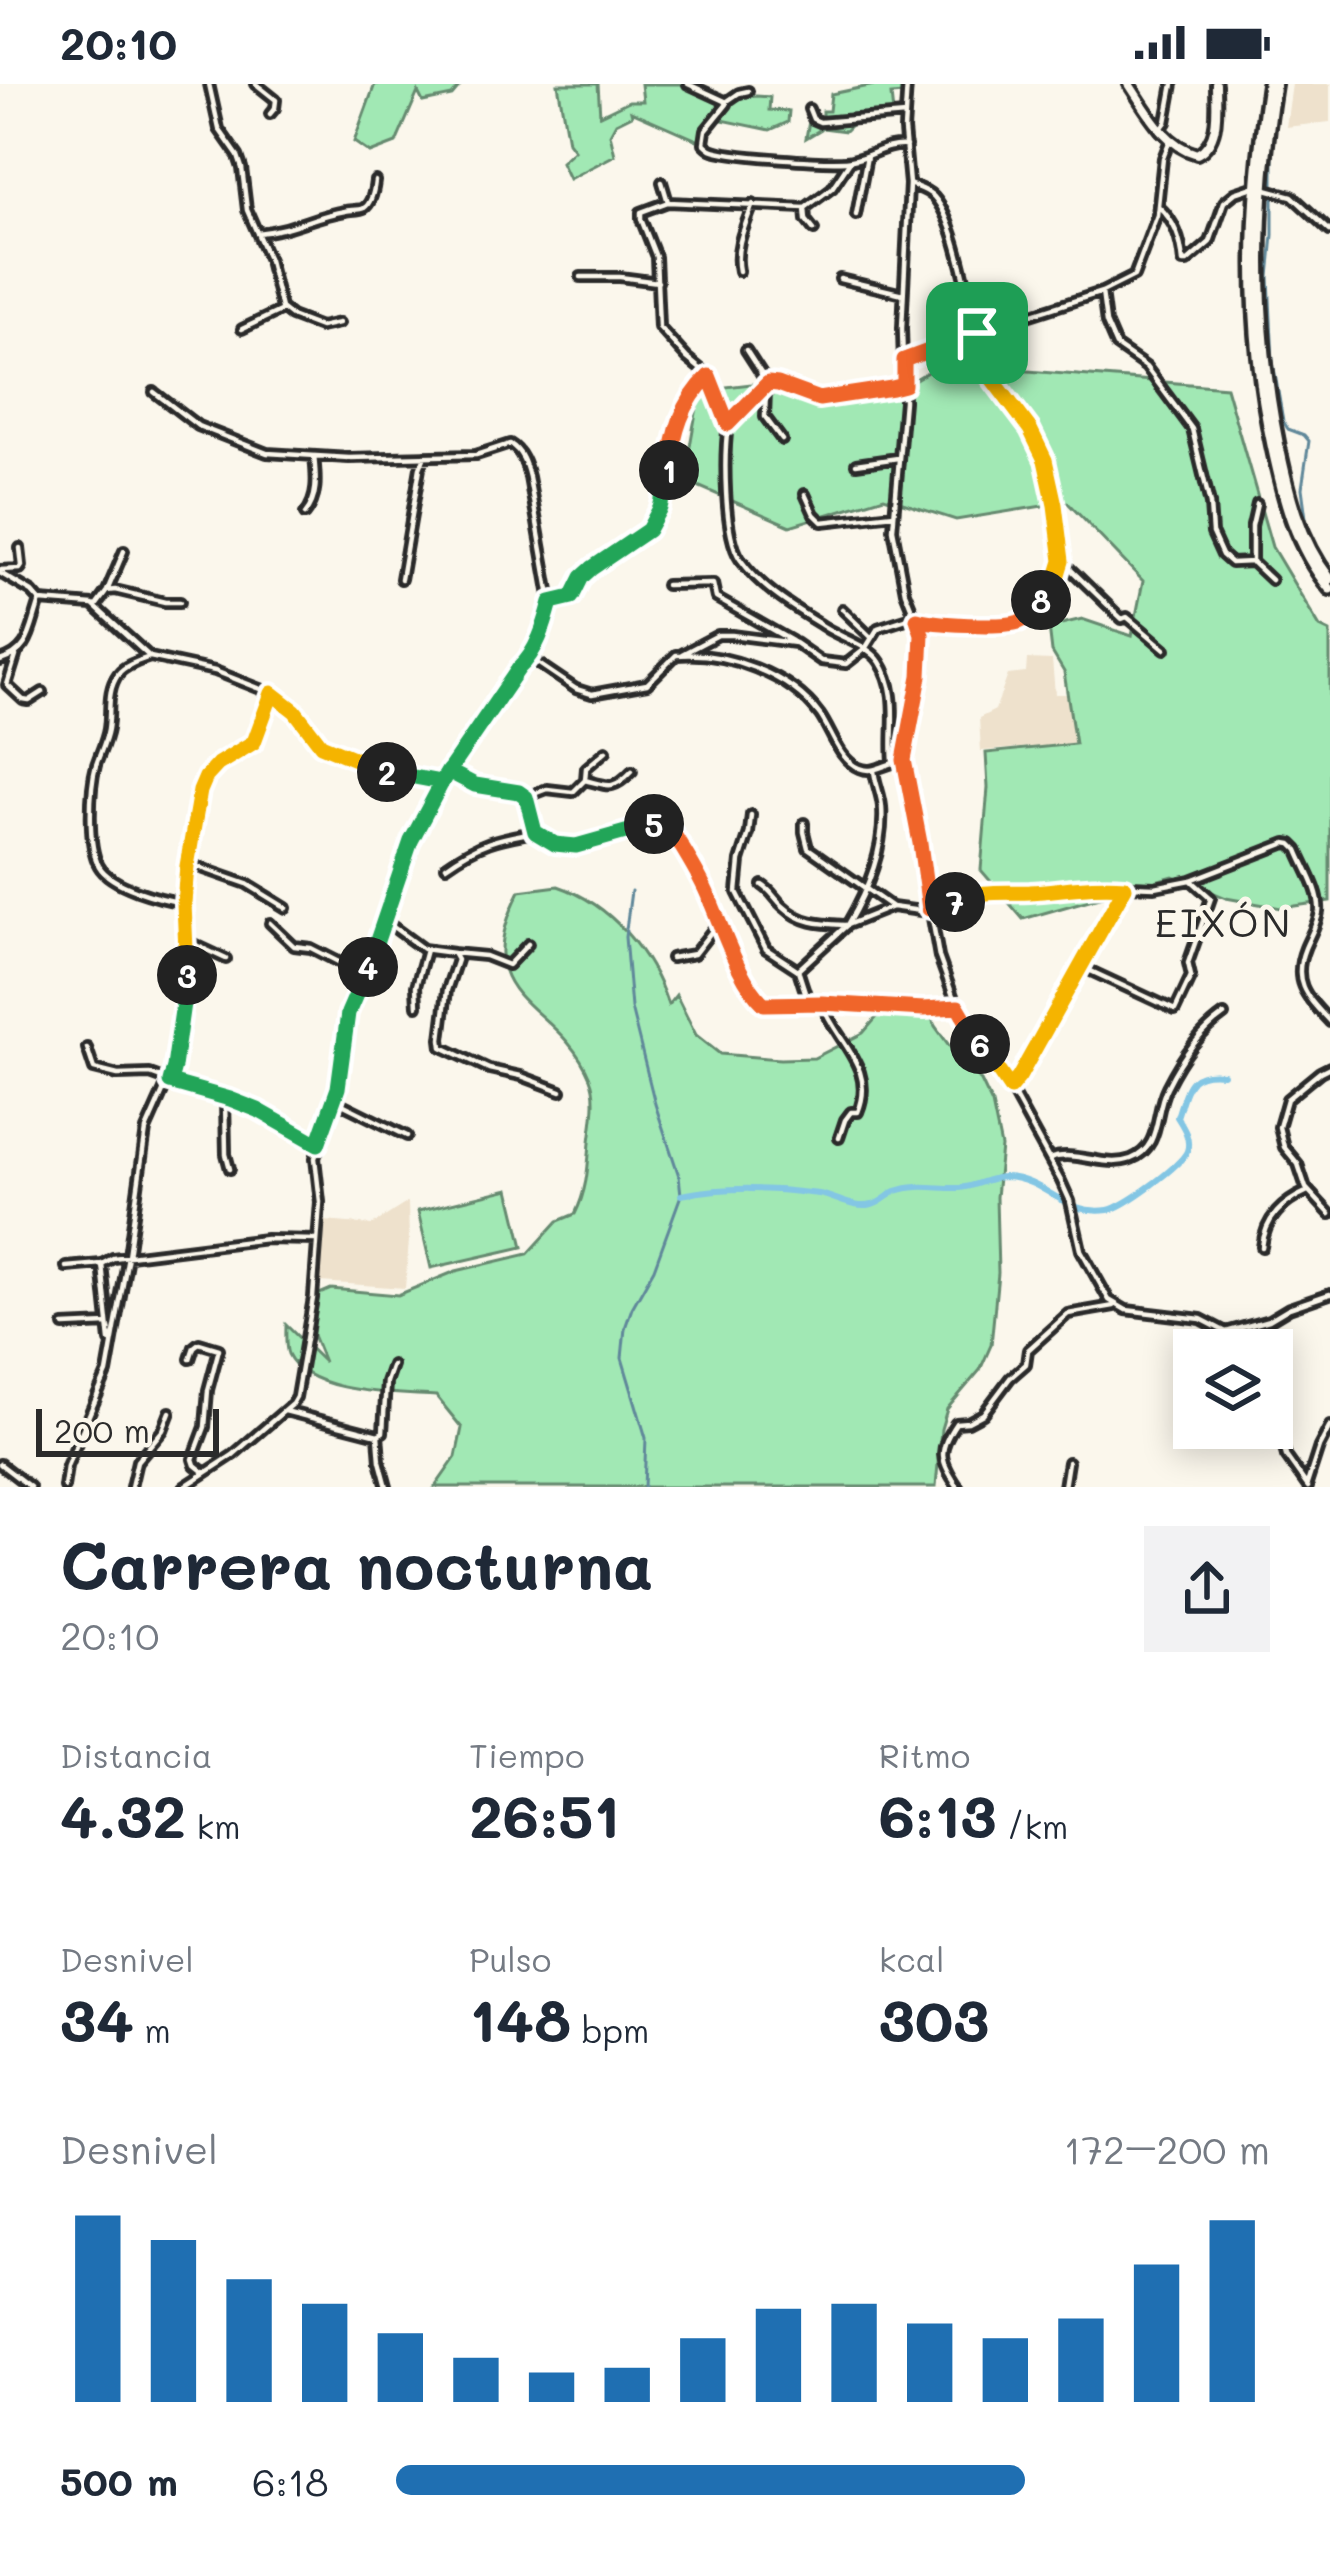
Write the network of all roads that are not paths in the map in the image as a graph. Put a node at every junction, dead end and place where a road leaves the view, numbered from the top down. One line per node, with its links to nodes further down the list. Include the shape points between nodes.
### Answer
1 (209, 84): 32 (street)
2 (256, 84): 12 (street, via 276,100)
3 (688, 84): 10 (street)
4 (908, 84): 13 (street)
5 (1129, 84): 14 (street)
6 (1173, 84): 14 (street)
7 (1216, 84): 15 (street, via 1208,147 1193,153)
8 (1272, 84): 22 (main road)
9 (748, 91): 10 (street)
10 (726, 102): 18 (street, via 706,130 711,149)
11 (809, 109): 13 (street, via 820,122)
12 (269, 114)
13 (905, 115): 16 (street)
14 (1160, 130): 15 (street)
15 (1170, 140): 25 (street)
16 (906, 146): 17 (street); 21 (street)
17 (867, 156): 18 (street); 29 (street)
18 (850, 161): 26 (street)
19 (375, 181): 32 (street, via 360,210)
20 (662, 182): 23 (street)
21 (909, 184): 38 (street); 42 (street, via 940,208)
22 (1266, 189): 25 (street, via 1224,202 1210,242 1187,262 1171,218); 31 (street, via 1292,196); 65 (main road, via 1260,294 1271,408 1297,519); 68 (main road, via 1252,274 1268,425 1295,532)
23 (668, 202): 24 (street); 28 (street)
24 (753, 204): 26 (street); 33 (street)
25 (1158, 206): 37 (street, via 1134,276)
26 (805, 208): 30 (street)
27 (632, 209): 28 (street)
28 (640, 215): 36 (street)
29 (856, 215)
30 (814, 230)
31 (1330, 231)
32 (257, 233): 39 (street)
33 (739, 271)
34 (581, 277): 36 (street)
35 (840, 279): 38 (street)
36 (658, 282): 45 (street, via 659,328)
37 (1102, 292): 42 (street); 62 (street, via 1116,346 1146,367 1192,429 1222,555)
38 (903, 294): 44 (street)
39 (283, 310): 40 (street, via 320,327); 41 (street)
40 (339, 323)
41 (242, 329)
42 (977, 333): 44 (street); 61 (street, via 990,376 1045,460)
43 (746, 350): 46 (street)
44 (904, 360): 47 (street)
45 (709, 376): 49 (street); 72 (street, via 679,416 648,530 592,568 572,597)
46 (768, 383): 47 (street, via 819,399); 49 (street); 50 (street, via 765,417)
47 (904, 385): 53 (street)
48 (154, 392): 51 (street, via 198,425 267,453)
49 (728, 424): 78 (street, via 723,474 737,554 789,604)
50 (782, 440)
51 (314, 456): 52 (street); 57 (street, via 315,490)
52 (425, 456): 64 (street); 72 (street, via 515,447 526,464)
53 (901, 458): 54 (street); 58 (street)
54 (856, 464)
55 (805, 494): 58 (street, via 822,522)
56 (1257, 504): 62 (street)
57 (305, 514)
58 (893, 514): 75 (street, via 904,592)
59 (20, 548): 63 (street, via 20,569)
60 (124, 551): 69 (street)
61 (1062, 561): 75 (street, via 1045,596 1019,622); 79 (street)
62 (1252, 562): 66 (street)
63 (0, 572): 70 (street)
64 (401, 579)
65 (1330, 579)
66 (1271, 580)
67 (666, 585): 77 (street, via 713,584 716,598)
68 (1330, 590)
69 (107, 591): 71 (street); 73 (street)
70 (40, 601): 73 (street); 81 (street)
71 (180, 602)
72 (551, 602): 83 (street)
73 (96, 607): 82 (street)
74 (842, 609): 76 (street)
75 (917, 619): 76 (street, via 878,628); 88 (street, via 920,676)
76 (872, 638): 78 (street)
77 (795, 643): 78 (street, via 838,665); 80 (street, via 718,635)
78 (865, 649): 89 (street, via 880,661 893,696)
79 (1165, 649)
80 (682, 654): 83 (street, via 642,686 592,694); 90 (street, via 732,660 792,688 819,712 850,763)
81 (16, 656): 84 (street); 85 (street, via 7,685 22,700)
82 (150, 657): 86 (street); 105 (street, via 115,680 95,769 92,841 99,866 114,880)
83 (528, 660): 91 (street)
84 (0, 661)
85 (44, 692)
86 (272, 693): 94 (street, via 321,745 373,768); 99 (street, via 254,742 206,777)
87 (606, 751): 93 (street, via 586,768)
88 (904, 760): 89 (street); 108 (street)
89 (892, 761): 90 (street)
90 (874, 770): 104 (street, via 883,812)
91 (448, 771): 94 (street); 95 (street)
92 (632, 771): 93 (street, via 608,787)
93 (585, 780): 95 (street, via 573,792)
94 (441, 782): 109 (street, via 411,841)
95 (526, 797): 98 (street)
96 (751, 814): 121 (street, via 737,892 766,949)
97 (804, 823): 104 (street, via 808,848)
98 (535, 832): 100 (street, via 478,845); 111 (street, via 576,846 665,823)
99 (187, 863): 105 (street); 107 (street)
100 (446, 866)
101 (1191, 880): 103 (street); 120 (street, via 1211,898 1175,1010); 129 (street, via 1286,843 1298,850 1319,900 1301,986)
102 (762, 885): 112 (street, via 806,922)
103 (1125, 887): 108 (street, via 1001,890); 120 (street)
104 (866, 888): 106 (street); 112 (street)
105 (184, 903): 113 (street)
106 (892, 907): 108 (street); 112 (street)
107 (286, 908)
108 (929, 909): 127 (street)
109 (386, 921): 115 (street); 123 (street)
110 (270, 923): 123 (street, via 294,946)
111 (718, 923): 117 (street, via 694,954); 125 (street, via 760,1002)
112 (847, 925): 121 (street)
113 (185, 940): 118 (street); 132 (street)
114 (528, 944): 119 (street)
115 (426, 950): 116 (street); 126 (street)
116 (454, 953): 119 (street); 134 (street, via 442,1047)
117 (671, 958)
118 (226, 959)
119 (508, 965): 122 (street)
120 (1080, 966): 133 (street)
121 (798, 970): 125 (street)
122 (500, 973)
123 (364, 975): 136 (street, via 348,1013)
124 (822, 1003): 125 (street); 127 (street); 138 (street, via 858,1061 864,1090)
125 (809, 1004)
126 (417, 1006)
127 (958, 1007): 133 (street)
128 (1224, 1015): 140 (street, via 1197,1038 1165,1090 1142,1154 1112,1162)
129 (1330, 1022)
130 (86, 1048): 132 (street, via 94,1069)
131 (1330, 1067): 142 (street, via 1287,1099 1280,1121)
132 (170, 1082): 135 (street); 146 (street, via 146,1130)
133 (1010, 1088): 140 (street)
134 (561, 1091)
135 (225, 1098): 139 (street); 141 (street)
136 (334, 1100): 137 (street); 139 (street)
137 (407, 1136)
138 (839, 1138)
139 (318, 1144): 144 (street)
140 (1049, 1159): 150 (street, via 1081,1250)
141 (230, 1168)
142 (1308, 1191): 143 (street); 145 (street, via 1282,1204)
143 (1330, 1214)
144 (316, 1240): 146 (street, via 266,1238); 158 (street, via 302,1373)
145 (1262, 1247)
146 (128, 1256): 147 (street); 155 (street)
147 (102, 1264): 148 (street); 151 (street)
148 (66, 1267)
149 (1330, 1294): 154 (street)
150 (1115, 1305): 153 (street); 172 (street, via 1068,1314 1028,1350 1026,1364 983,1414 956,1423 942,1462)
151 (108, 1324): 152 (street); 155 (street)
152 (64, 1326)
153 (1220, 1329)
154 (1237, 1329)
155 (111, 1345): 168 (street)
156 (190, 1359): 165 (street, via 199,1343 219,1349 193,1459)
157 (392, 1365): 161 (street)
158 (285, 1411): 161 (street); 165 (street)
159 (170, 1412): 169 (street, via 136,1461)
160 (1330, 1426): 166 (street)
161 (379, 1435): 171 (street)
162 (1284, 1449): 166 (street)
163 (1068, 1462): 173 (street)
164 (0, 1464): 167 (street)
165 (205, 1473): 170 (street)
166 (1308, 1486)
167 (30, 1487)
168 (64, 1487)
169 (131, 1487)
170 (184, 1487)
171 (387, 1487)
172 (958, 1487)
173 (1064, 1487)

